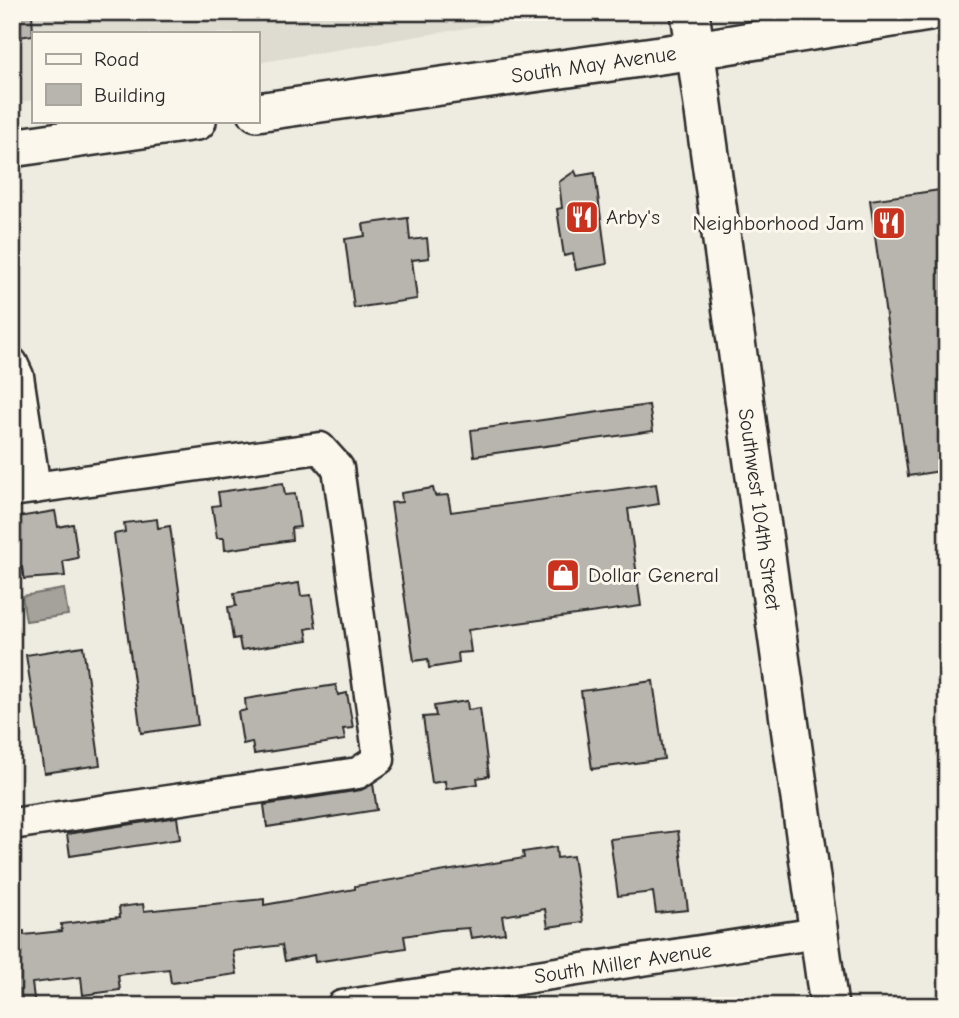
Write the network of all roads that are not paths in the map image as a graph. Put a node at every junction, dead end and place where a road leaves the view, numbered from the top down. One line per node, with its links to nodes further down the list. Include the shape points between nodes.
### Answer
1 (690, 12): 3 (main road, Southwest 104th Street)
2 (929, 12): 3 (main road, South May Avenue)
3 (695, 50): 4 (main road, South May Avenue); 10 (main road, Southwest 104th Street)
4 (259, 112)
5 (190, 122): 6 (main road)
6 (12, 148)
7 (12, 363): 8 (street, via 18,376)
8 (23, 490): 9 (street, via 320,448 338,468 379,759 358,773)
9 (12, 824)
10 (818, 933): 11 (street, South Miller Avenue); 12 (main road, Southwest 104th Street)
11 (342, 1006)
12 (829, 1006)

